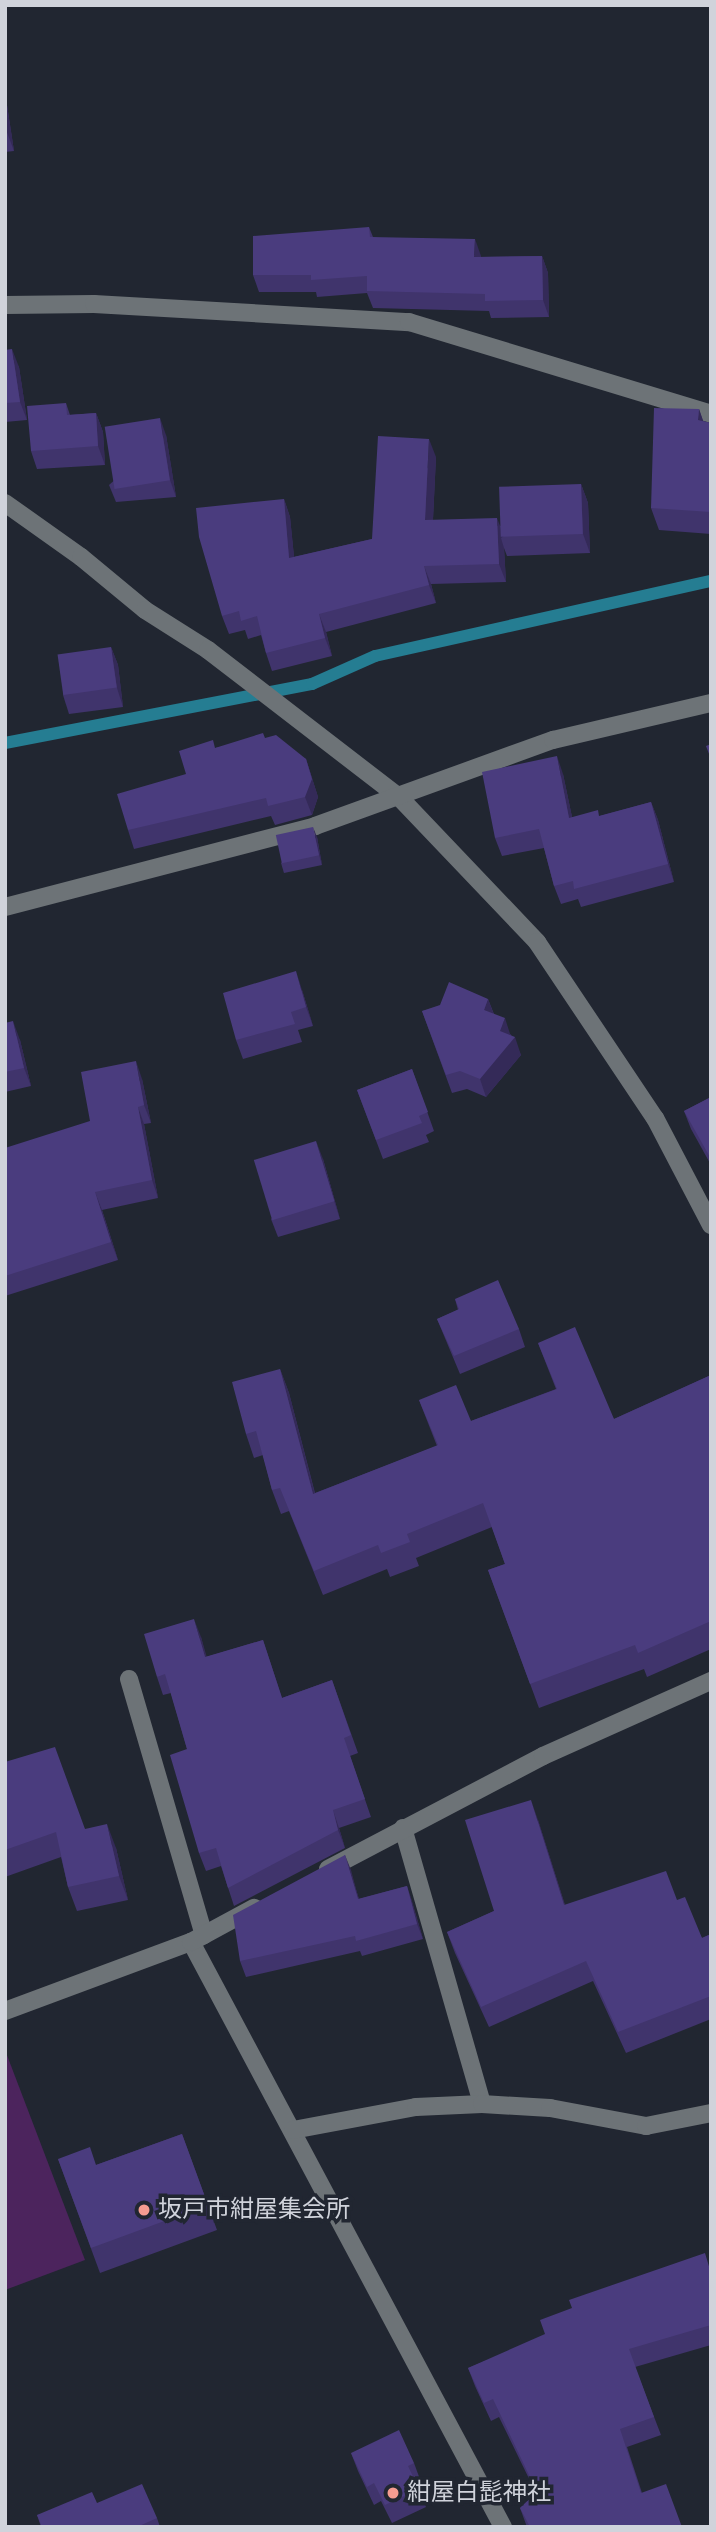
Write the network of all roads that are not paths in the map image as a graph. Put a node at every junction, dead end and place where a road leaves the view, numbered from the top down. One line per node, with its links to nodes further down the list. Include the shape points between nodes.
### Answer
1 (5, 305): 2 (street, via 94,304 409,322)
2 (711, 414)
3 (5, 503): 5 (street)
4 (711, 703): 5 (street, via 553,740)
5 (400, 797): 6 (street, via 315,826); 7 (street, via 537,942 655,1118)
6 (5, 907)
7 (711, 1225)
8 (128, 1679): 13 (street)
9 (711, 1681): 10 (street, via 543,1756)
10 (403, 1828): 11 (street); 15 (street)
11 (309, 1879)
12 (274, 1897): 13 (street)
13 (198, 1939): 14 (street); 17 (street)
14 (5, 2011)
15 (482, 2104): 16 (street, via 550,2108 646,2126); 17 (street, via 416,2107)
16 (711, 2113)
17 (293, 2130): 18 (street)
18 (503, 2527)

